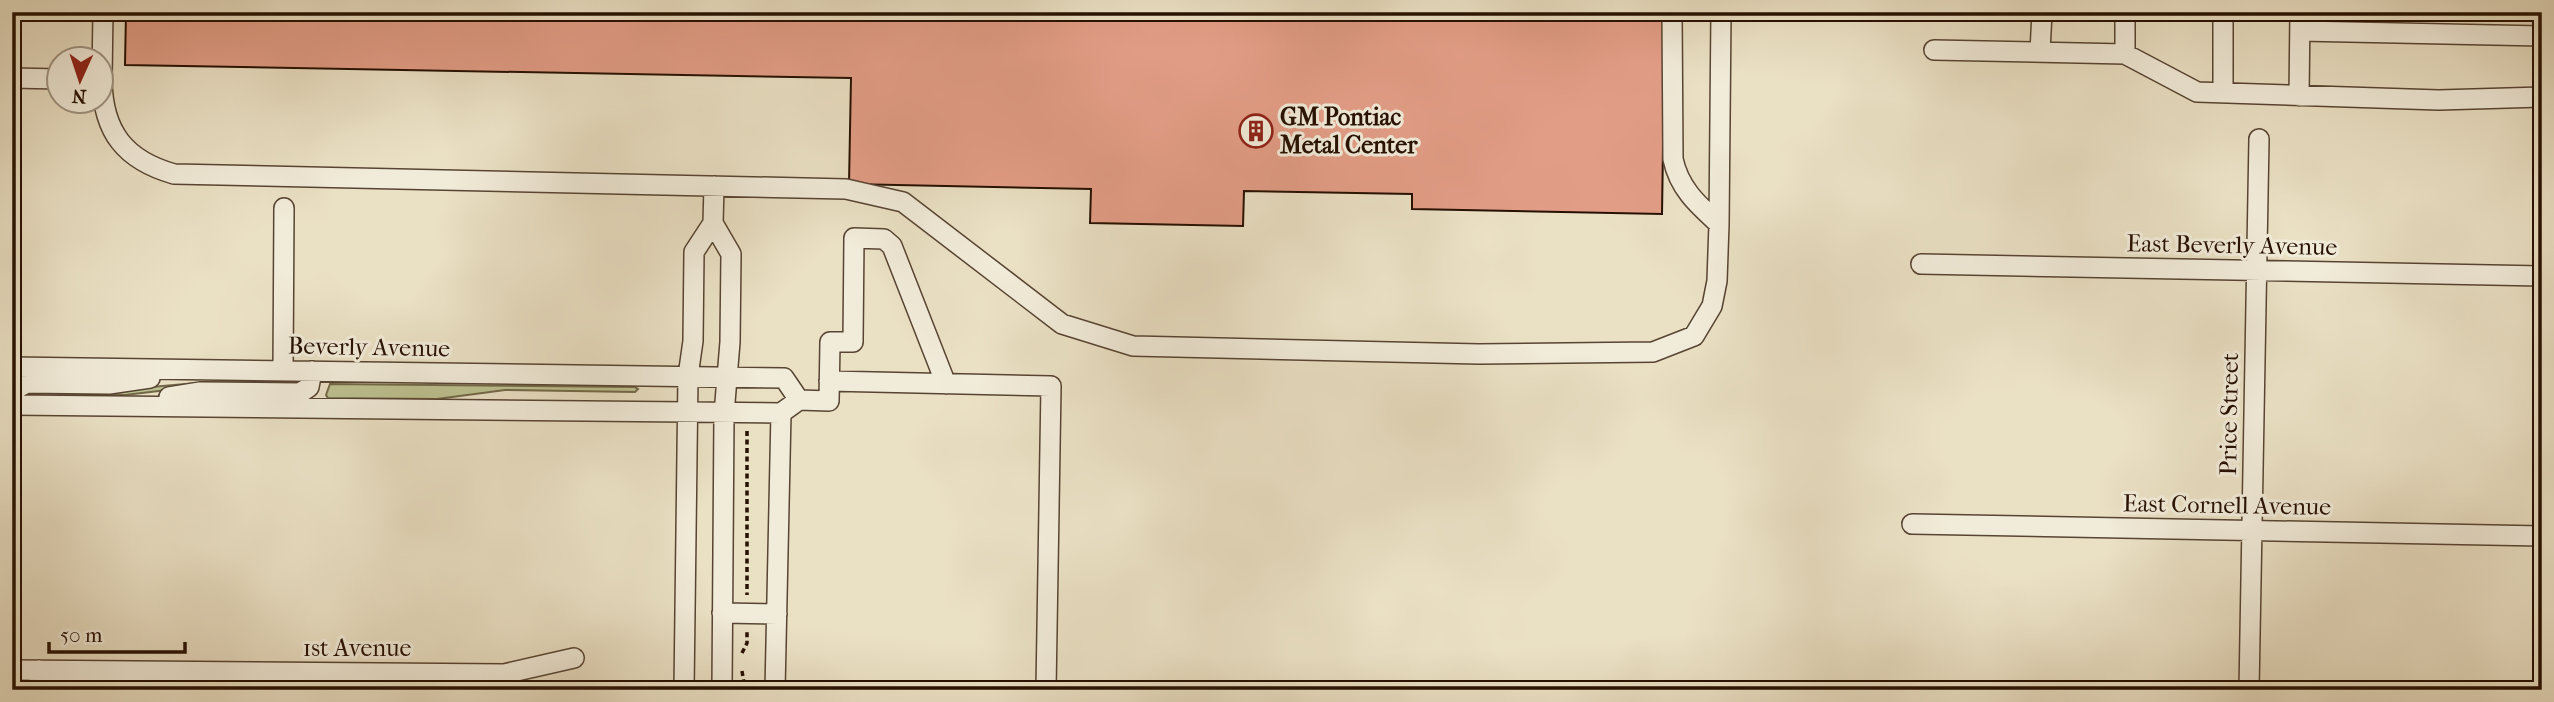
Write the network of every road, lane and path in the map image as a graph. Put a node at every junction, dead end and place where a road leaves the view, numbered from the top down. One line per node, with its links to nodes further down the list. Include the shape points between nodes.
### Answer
1 (103, 12): 9 (street)
2 (1672, 12): 23 (street, via 1672,159 1677,179)
3 (1721, 12): 23 (street)
4 (2042, 12): 11 (street)
5 (2125, 12): 12 (street)
6 (2223, 12): 15 (street)
7 (2300, 22): 8 (street); 16 (street)
8 (2542, 36)
9 (102, 46)
10 (1934, 50): 11 (street)
11 (2040, 52): 12 (street)
12 (2125, 54): 15 (street, via 2197,92)
13 (12, 78): 14 (street)
14 (46, 79)
15 (2222, 93): 16 (street)
16 (2299, 96): 17 (street)
17 (2542, 97)
18 (106, 116): 20 (street, via 122,145 154,168 174,174)
19 (2259, 139): 25 (street, Price Street)
20 (714, 186): 22 (street); 23 (street, via 846,189 903,202 1062,324 1133,346 1479,354 1653,352 1694,336 1713,306)
21 (284, 208): 29 (street)
22 (713, 223): 31 (street, via 694,252); 32 (street, via 731,254)
23 (1719, 224)
24 (1921, 264): 25 (street, East Beverly Avenue)
25 (2257, 270): 26 (street, East Beverly Avenue); 43 (street, Price Street)
26 (2542, 276)
27 (12, 367): 28 (street, Beverly Avenue)
28 (206, 370): 29 (street, Beverly Avenue); 36 (street, via 109,384 27,383 16,389)
29 (283, 371): 30 (street, Beverly Avenue)
30 (312, 371): 31 (street, Beverly Avenue); 37 (street, via 311,384 300,393 200,392)
31 (688, 376): 32 (street, Beverly Avenue); 39 (street)
32 (725, 377): 35 (street, Beverly Avenue, via 784,378); 40 (street)
33 (829, 382): 34 (street); 34 (street, via 830,342 853,342 854,238 864,238 884,239 892,246); 35 (street, via 829,401)
34 (946, 384): 55 (street, via 1051,386)
35 (799, 400): 38 (street)
36 (13, 405): 37 (street)
37 (116, 406): 39 (street)
38 (781, 413): 40 (street); 47 (street)
39 (687, 414): 40 (street); 51 (street)
40 (724, 414): 45 (street)
41 (747, 429): 46 (path)
42 (1912, 524): 43 (street, East Cornell Avenue)
43 (2252, 531): 44 (street, East Cornell Avenue); 56 (street, Price Street)
44 (2542, 536)
45 (722, 612): 46 (street); 52 (street)
46 (747, 613): 47 (street); 53 (path, via 747,643 742,651)
47 (777, 614): 54 (street)
48 (574, 657): 50 (street, 1st Avenue, via 504,674)
49 (12, 670): 50 (street, 1st Avenue)
50 (39, 680)
51 (686, 684)
52 (722, 690)
53 (746, 690)
54 (775, 690)
55 (1046, 690)
56 (2249, 690)

